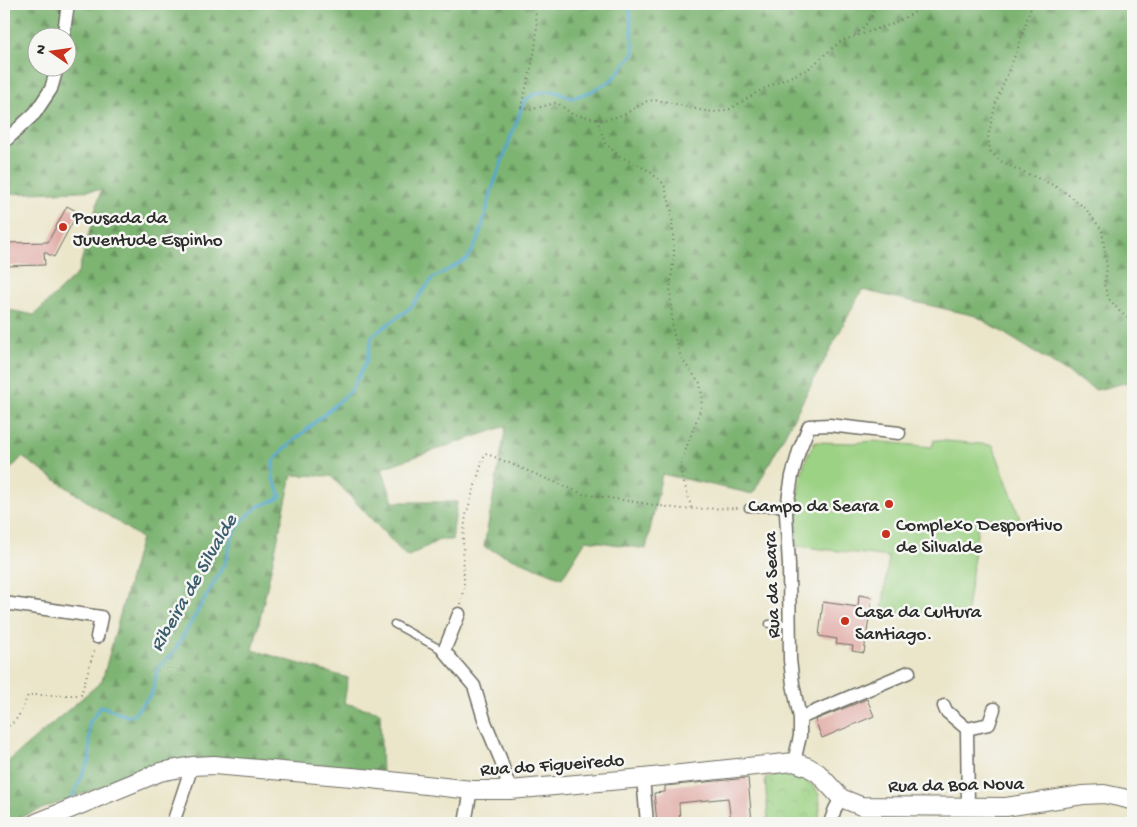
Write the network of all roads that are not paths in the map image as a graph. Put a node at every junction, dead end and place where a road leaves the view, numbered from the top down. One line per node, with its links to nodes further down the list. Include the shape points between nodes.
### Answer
1 (68, 4): 2 (street)
2 (64, 28)
3 (54, 78): 4 (street, via 51,89 35,113)
4 (4, 142)
5 (899, 433): 7 (street, Rua da Seara, via 829,424 809,426 792,476)
6 (748, 508): 7 (lane)
7 (787, 508): 12 (street, Rua da Seara)
8 (4, 603): 13 (street, via 101,618)
9 (459, 614): 14 (street)
10 (394, 624): 14 (lane)
11 (769, 624): 12 (lane)
12 (790, 624): 18 (street, Rua da Seara, via 790,660)
13 (97, 637)
14 (444, 651): 24 (street, via 474,686)
15 (909, 672): 18 (street)
16 (944, 706): 19 (street)
17 (994, 709): 19 (street, via 989,724)
18 (800, 718): 20 (street, Rua da Seara)
19 (967, 729): 27 (street)
20 (794, 762): 22 (main road, Rua do Figueiredo); 25 (main road, via 818,773)
21 (192, 766): 23 (main road, Rua do Figueiredo, via 214,765); 28 (main road, Rua do Figueiredo, via 160,772); 29 (street)
22 (642, 778): 24 (main road, Rua do Figueiredo); 31 (street)
23 (470, 790): 24 (main road, Rua do Figueiredo); 30 (street)
24 (510, 790)
25 (841, 798): 27 (main road, Rua da Boa Nova, via 861,806); 32 (street)
26 (1133, 801): 27 (main road, Rua da Boa Nova, via 1104,794 1006,807)
27 (968, 808)
28 (36, 823)
29 (173, 823)
30 (465, 823)
31 (647, 823)
32 (830, 823)

